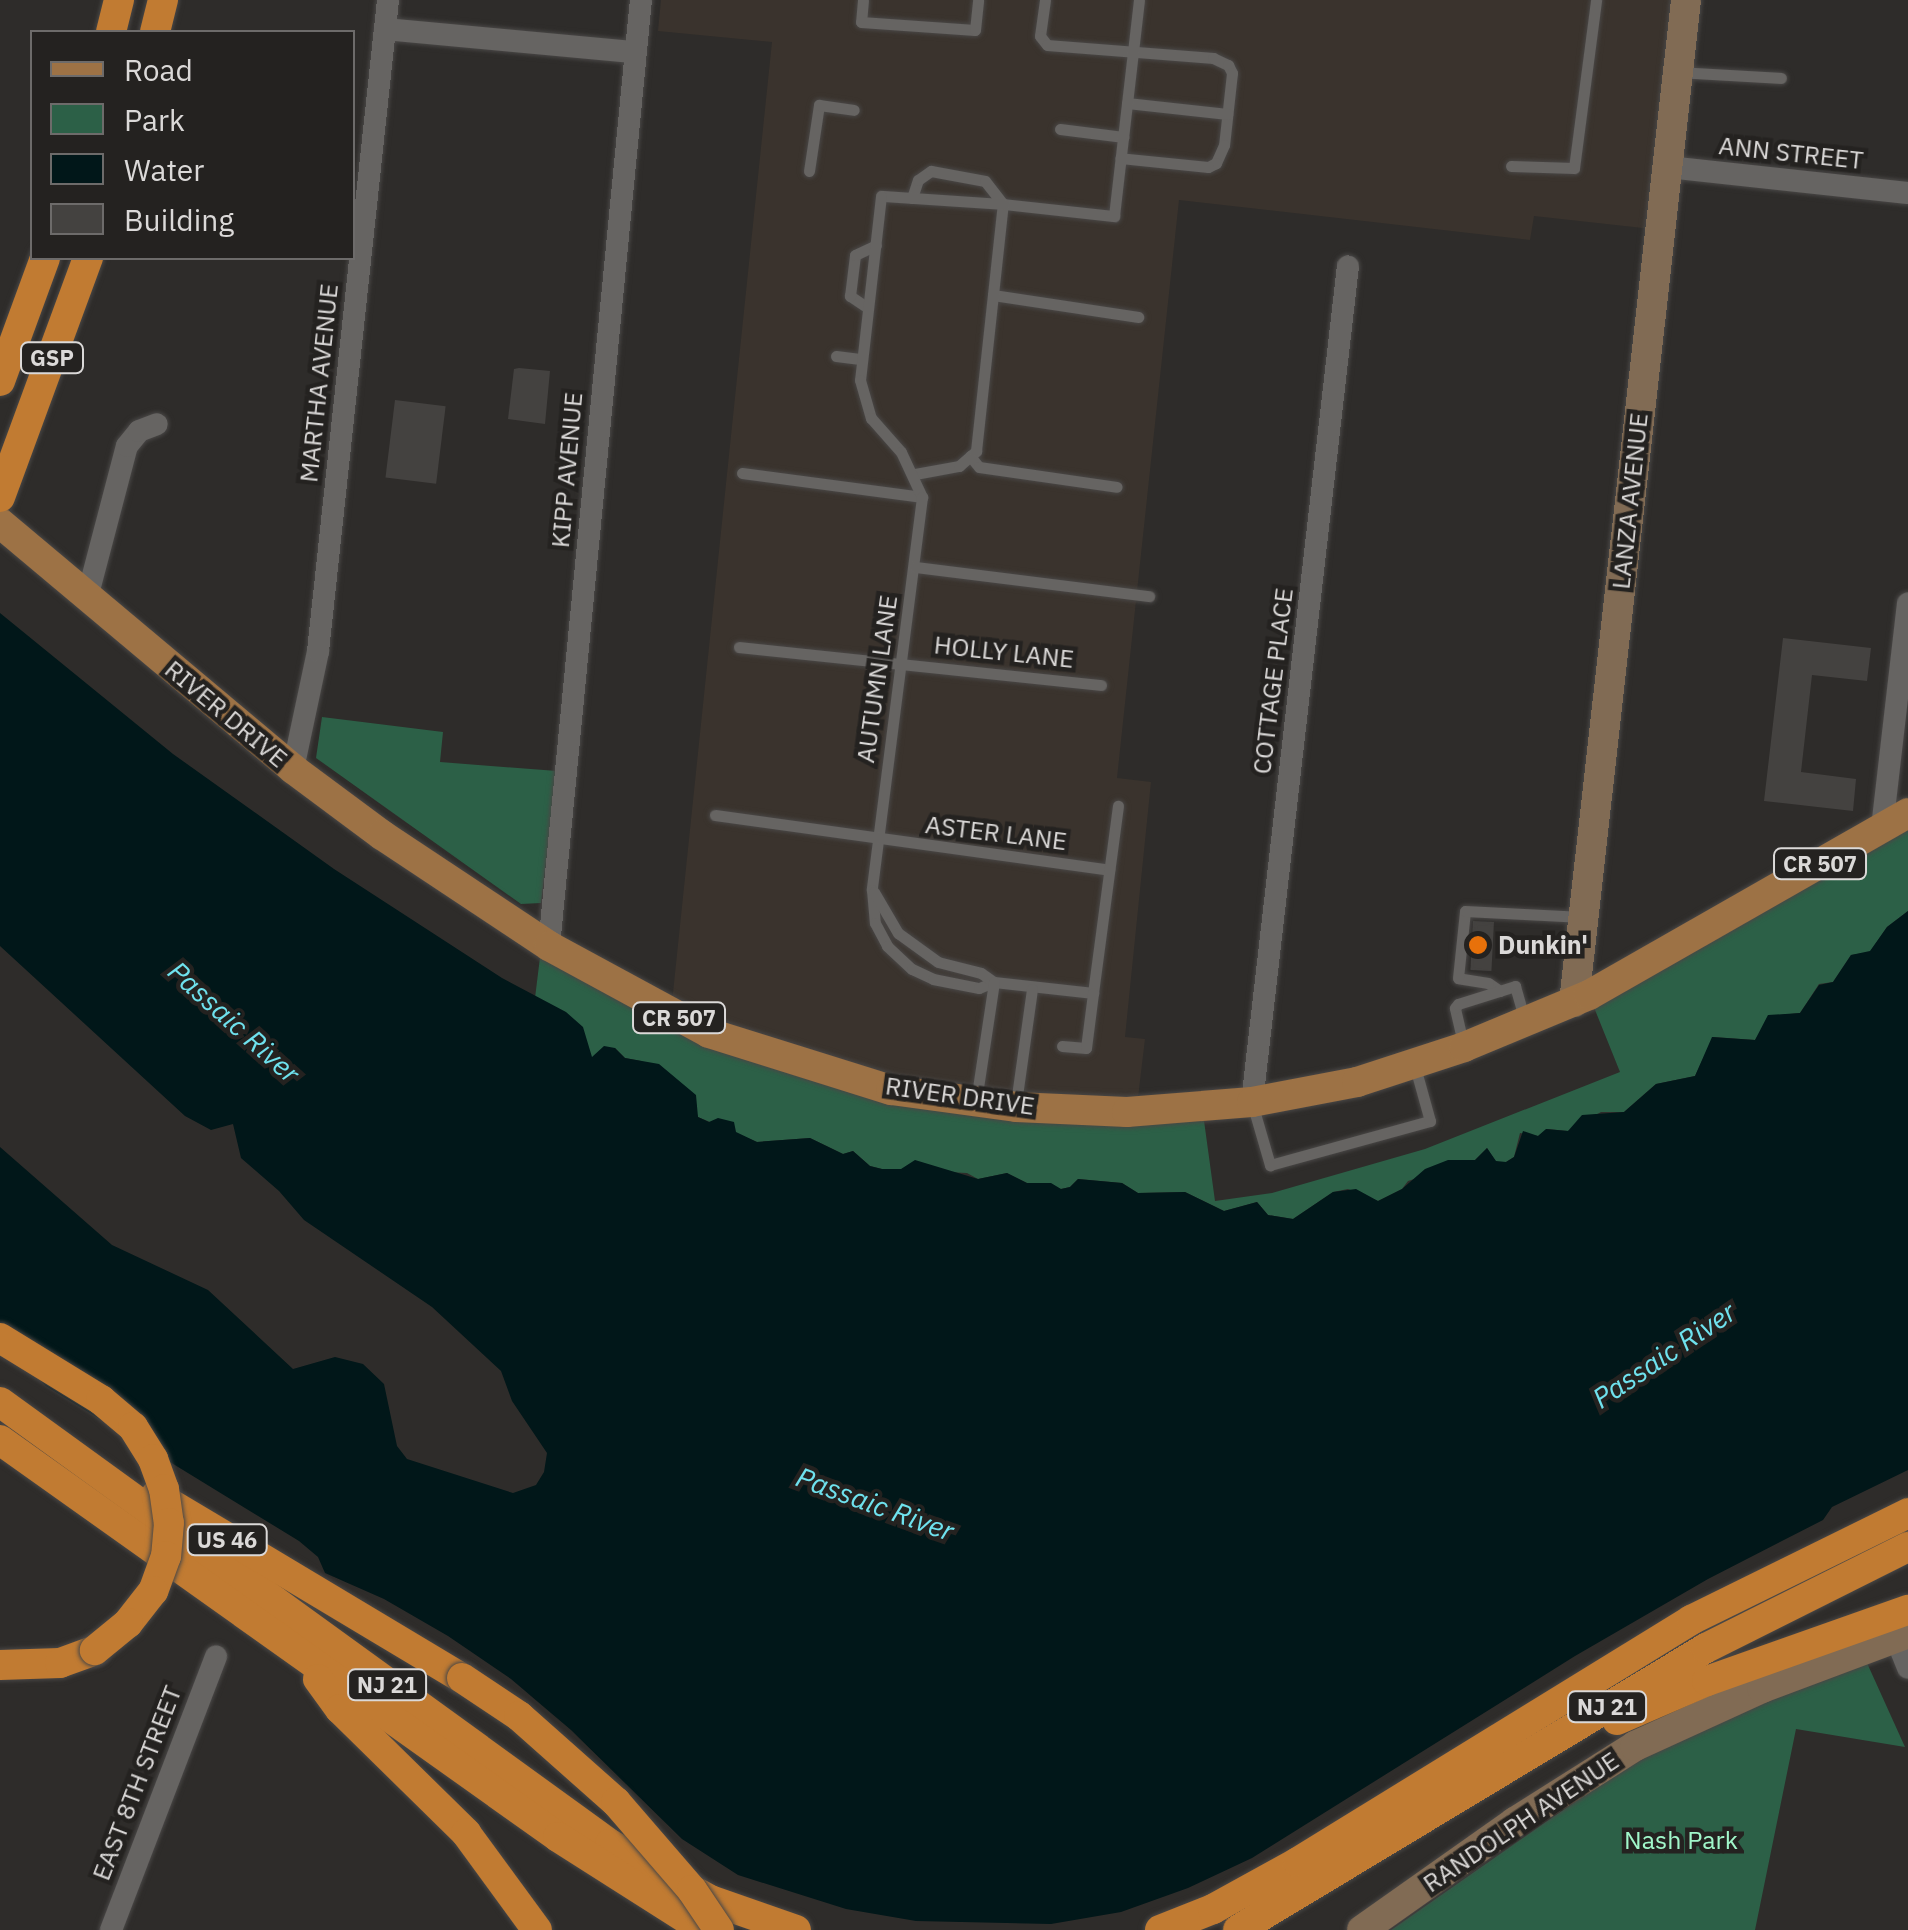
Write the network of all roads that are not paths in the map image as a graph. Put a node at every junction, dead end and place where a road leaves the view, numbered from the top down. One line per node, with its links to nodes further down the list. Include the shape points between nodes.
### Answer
1 (119, 0): 12 (highway)
2 (164, 0): 13 (highway)
3 (388, 0): 11 (street, MARTHA AVENUE)
4 (641, 0): 15 (street, KIPP AVENUE)
5 (863, 0): 6 (lane, via 861,22 975,30)
6 (978, 0)
7 (1046, 0): 14 (lane, via 1040,36 1046,45)
8 (1138, 0): 14 (lane)
9 (1596, 0): 24 (lane, via 1574,168)
10 (1686, 0): 16 (street, LANZA AVENUE)
11 (386, 29): 15 (street); 55 (street, MARTHA AVENUE, via 318,651)
12 (112, 30)
13 (156, 30)
14 (1133, 51): 18 (lane); 20 (lane, via 1223,60 1232,73)
15 (635, 52): 62 (street, KIPP AVENUE)
16 (1678, 72): 17 (lane); 25 (street, LANZA AVENUE)
17 (1781, 78)
18 (1127, 104): 20 (lane); 22 (lane)
19 (854, 110): 26 (lane, via 819,105)
20 (1227, 114): 23 (lane, via 1221,156 1208,167)
21 (1060, 130): 22 (lane)
22 (1122, 137): 23 (lane)
23 (1120, 158): 29 (lane, via 1114,216)
24 (1511, 166)
25 (1668, 167): 27 (street, ANN STREET); 61 (street, LANZA AVENUE)
26 (809, 171)
27 (1908, 193)
28 (912, 198): 29 (lane); 29 (lane, AUTUMN LANE, via 918,180 931,171 985,180); 30 (lane, AUTUMN LANE, via 882,196)
29 (1003, 204): 34 (lane)
30 (876, 245): 35 (lane, AUTUMN LANE); 35 (lane, via 855,255 850,296)
31 (44, 260): 39 (highway, GSP)
32 (87, 260): 45 (highway, GSP)
33 (1348, 266): 73 (street, COTTAGE PLACE)
34 (993, 295): 36 (lane); 41 (lane, via 976,451)
35 (868, 308): 38 (lane, AUTUMN LANE)
36 (1138, 317)
37 (836, 356): 38 (lane)
38 (862, 360): 43 (lane, AUTUMN LANE, via 866,407)
39 (0, 380)
40 (156, 424): 50 (street, via 127,446)
41 (970, 456): 43 (lane, via 959,466); 44 (lane, via 980,467)
42 (742, 474): 46 (lane)
43 (915, 474): 46 (lane, AUTUMN LANE)
44 (1116, 487)
45 (0, 497)
46 (922, 497): 48 (lane, AUTUMN LANE)
47 (0, 523): 50 (main road, RIVER DRIVE / CR 507)
48 (914, 567): 49 (lane); 53 (lane, AUTUMN LANE)
49 (1149, 596)
50 (87, 598): 55 (main road, RIVER DRIVE / CR 507)
51 (1908, 604): 58 (street)
52 (739, 647): 53 (lane, HOLLY LANE)
53 (902, 665): 54 (lane, HOLLY LANE); 59 (lane, AUTUMN LANE)
54 (1101, 685)
55 (293, 769): 62 (main road, RIVER DRIVE / CR 507)
56 (1118, 806): 60 (lane)
57 (715, 815): 59 (lane, ASTER LANE)
58 (1895, 821): 67 (main road, RIVER DRIVE / CR 507)
59 (878, 841): 60 (lane, ASTER LANE); 63 (lane, AUTUMN LANE, via 872,890 898,933 922,954)
60 (1109, 870): 66 (lane)
61 (1583, 918): 65 (lane, via 1464,911 1458,978); 67 (street, LANZA AVENUE)
62 (550, 946): 72 (main road, RIVER DRIVE / CR 507, via 709,1032 890,1090)
63 (994, 982): 64 (lane, AUTUMN LANE); 72 (lane)
64 (1032, 989): 66 (lane, AUTUMN LANE); 74 (lane)
65 (1500, 991): 68 (lane, via 1515,986); 70 (lane, via 1456,1005)
66 (1093, 993): 69 (lane, via 1086,1048)
67 (1574, 1002): 68 (main road, RIVER DRIVE / CR 507)
68 (1526, 1022): 70 (main road, RIVER DRIVE / CR 507)
69 (1062, 1046)
70 (1464, 1047): 71 (main road, RIVER DRIVE / CR 507)
71 (1414, 1063): 73 (main road, RIVER DRIVE / CR 507); 73 (lane, via 1430,1121 1270,1165)
72 (976, 1101): 74 (main road, RIVER DRIVE / CR 507)
73 (1252, 1102): 74 (main road, RIVER DRIVE / CR 507, via 1127,1112)
74 (1016, 1107)
75 (0, 1338): 84 (highway, bridge, via 133,1427 153,1458 169,1522 153,1591 128,1623 95,1650 60,1662)
76 (0, 1388): 86 (highway, US 46, via 195,1520)
77 (0, 1402): 94 (highway, NJ 21, via 610,1844 710,1900)
78 (0, 1440): 83 (highway, US 46)
79 (1908, 1513): 95 (highway, NJ 21, via 1691,1620 1270,1878)
80 (1908, 1547): 87 (highway, NJ 21, via 1674,1666)
81 (1904, 1627): 85 (street); 87 (highway, via 1626,1715); 97 (street, RANDOLPH AVENUE, via 1635,1746)
82 (216, 1656): 89 (street, EAST 8TH STREET)
83 (301, 1656): 88 (highway, NJ 21); 90 (highway, US 46, via 340,1708 466,1833)
84 (0, 1665)
85 (1908, 1668)
86 (462, 1678): 91 (highway, US 46, bridge, via 568,1765 661,1874); 93 (highway, bridge, via 518,1716 616,1802)
87 (1317, 1886): 96 (highway, NJ 21)
88 (642, 1893): 92 (highway); 93 (highway, NJ 21)
89 (110, 1930)
90 (537, 1930)
91 (696, 1930)
92 (704, 1930)
93 (720, 1930)
94 (796, 1930)
95 (1160, 1930)
96 (1238, 1930)
97 (1362, 1930)

